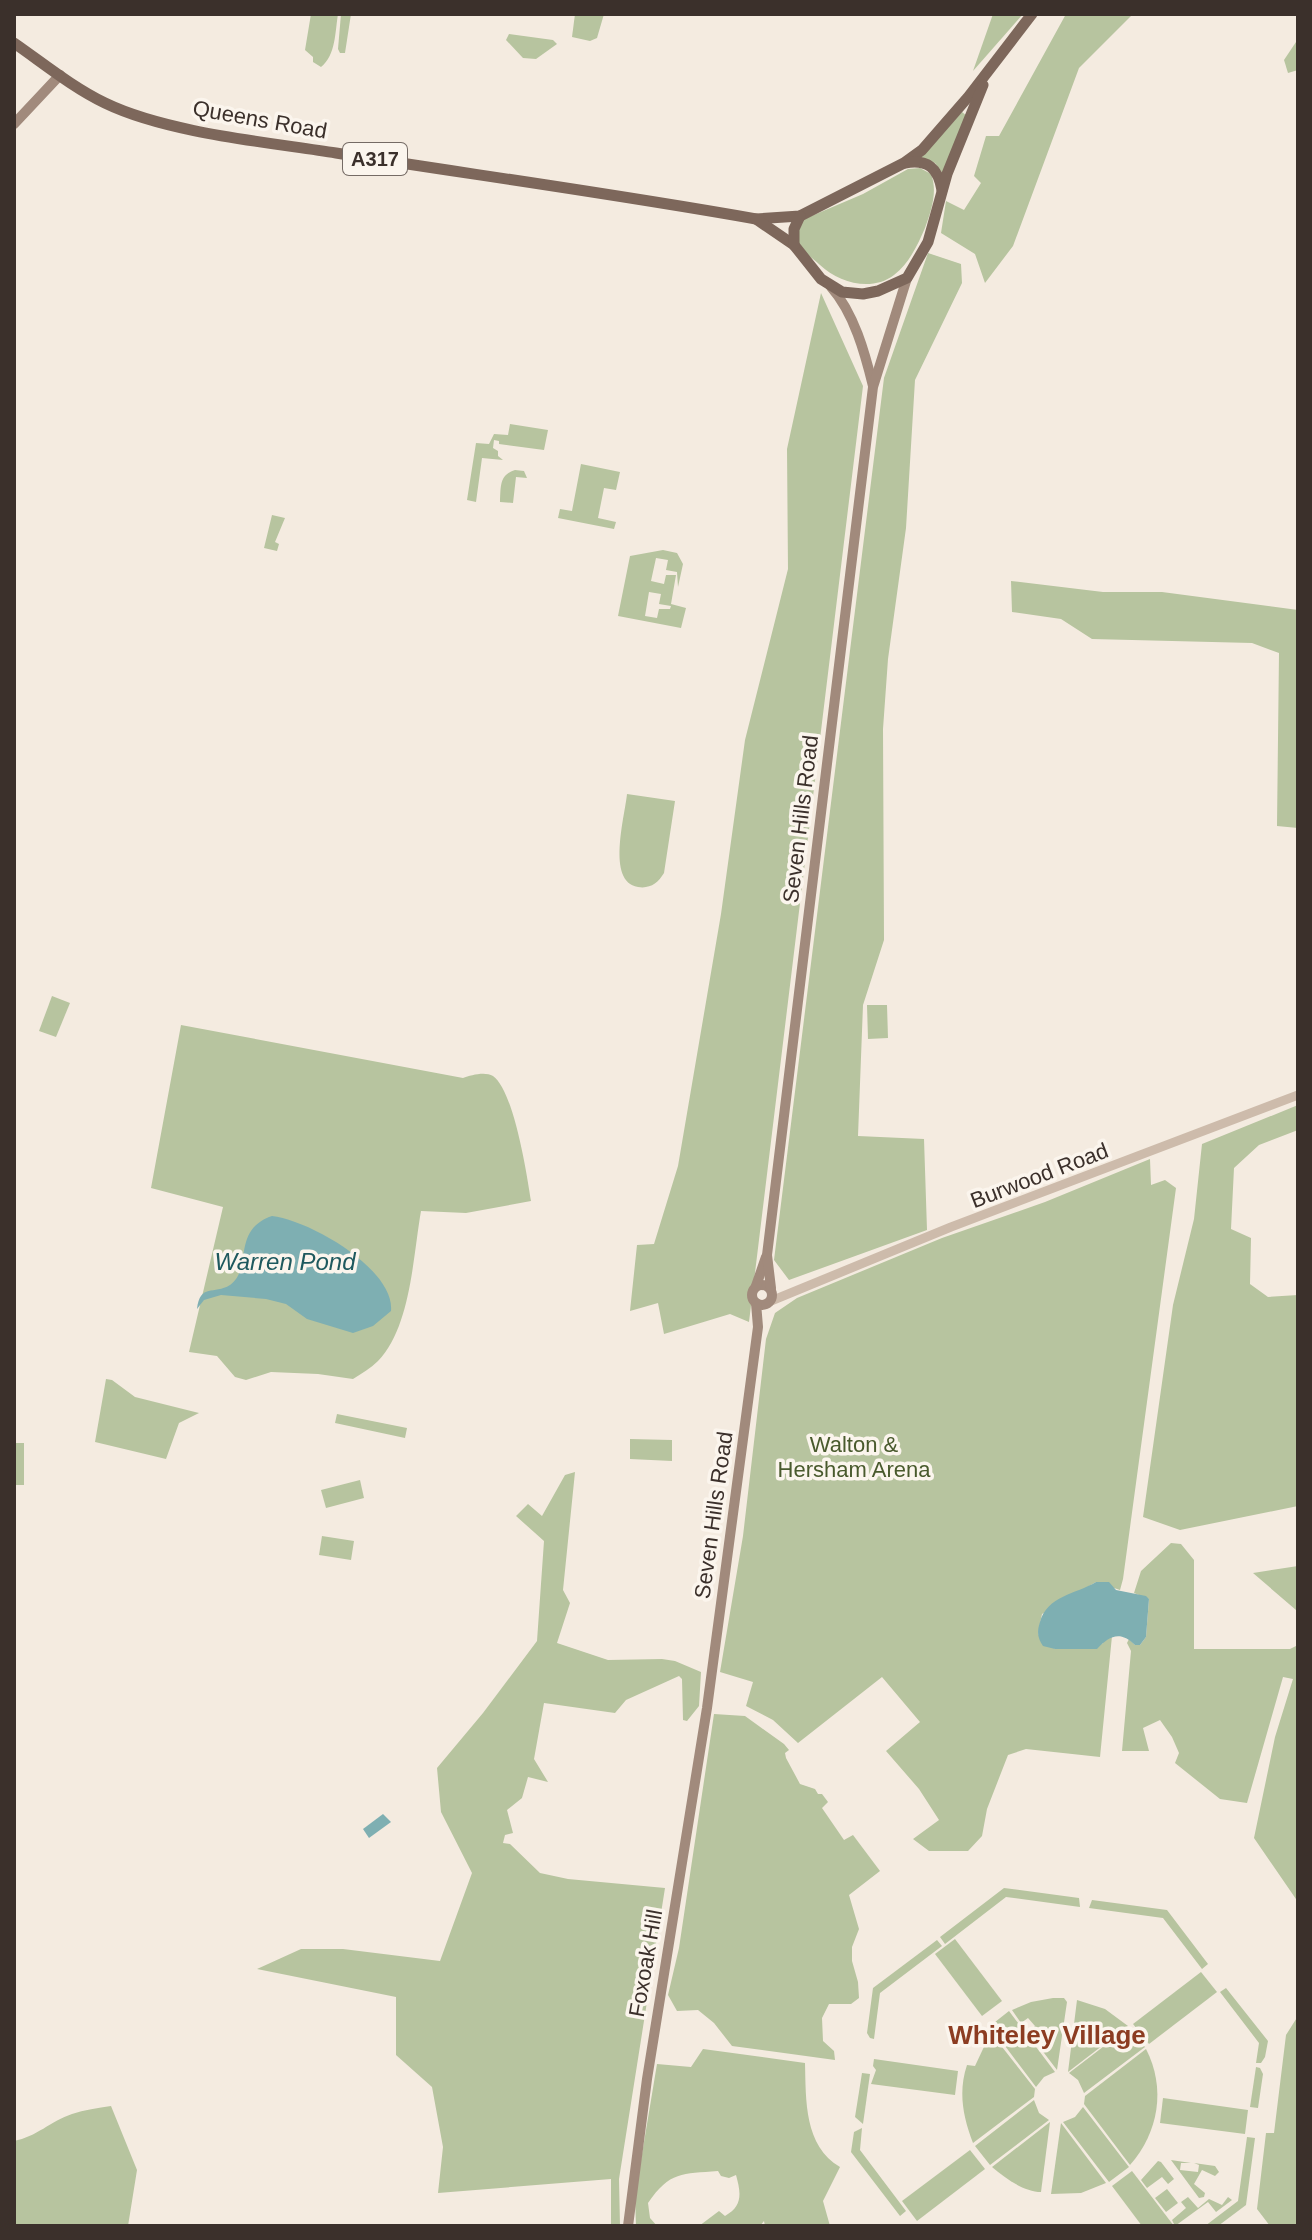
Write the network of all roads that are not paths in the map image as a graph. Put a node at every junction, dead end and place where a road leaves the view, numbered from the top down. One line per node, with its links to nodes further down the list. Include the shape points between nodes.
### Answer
1 (1032, 14): 3 (main road, A317)
2 (14, 43): 4 (main road, Queens Road / A317)
3 (988, 71): 5 (main road, A317); 6 (main road, A317)
4 (60, 75): 7 (main road); 11 (main road, Queens Road / A317, via 106,103 206,131)
5 (958, 108): 6 (main road); 8 (main road, A317)
6 (970, 118): 9 (main road, A317)
7 (14, 124)
8 (904, 163): 9 (main road, via 920,161 932,167); 10 (main road, A317)
9 (942, 192): 13 (main road, A317, via 928,242)
10 (800, 216): 11 (main road, A317); 12 (main road)
11 (756, 219): 12 (main road, A317)
12 (794, 245): 14 (main road, A317)
13 (907, 278): 14 (main road, via 863,294); 15 (main road, Seven Hills Road)
14 (830, 287): 15 (main road, Seven Hills Road, via 863,348)
15 (873, 387): 17 (main road, Seven Hills Road)
16 (1298, 1095): 19 (street, Burwood Road)
17 (767, 1255): 18 (main road); 19 (main road)
18 (756, 1286): 19 (main road, via 765,1285); 19 (main road, via 752,1294)
19 (768, 1297): 20 (main road, Seven Hills Road, via 758,1327)
20 (707, 1708): 21 (main road, Foxoak Hill, via 648,2068)
21 (628, 2226)

